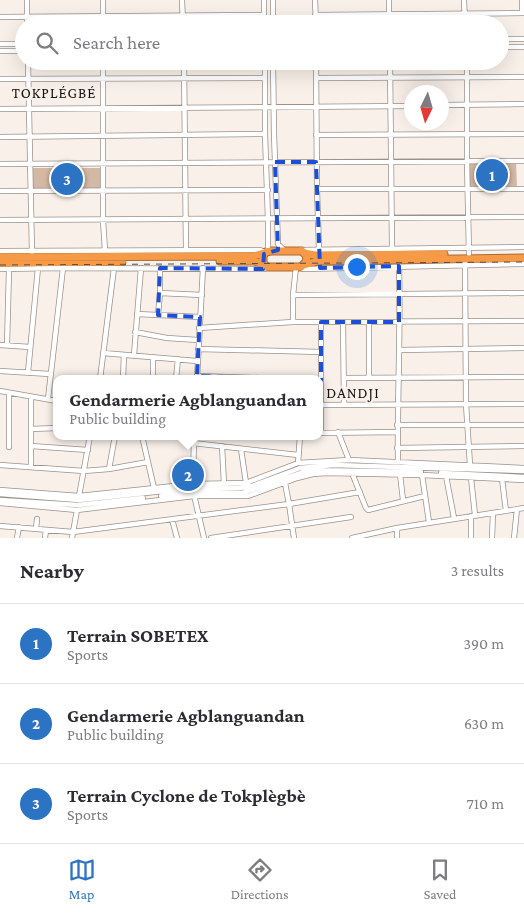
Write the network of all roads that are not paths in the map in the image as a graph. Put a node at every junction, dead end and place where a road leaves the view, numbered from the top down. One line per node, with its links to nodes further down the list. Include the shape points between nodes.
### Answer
1 (27, 0): 14 (street)
2 (103, 0): 15 (street)
3 (182, 0): 16 (street)
4 (264, 0): 17 (street)
5 (273, 0): 18 (street)
6 (315, 0): 12 (street)
7 (389, 0): 13 (street)
8 (464, 0): 10 (street)
9 (522, 0): 11 (street)
10 (464, 13): 11 (street); 13 (street)
11 (523, 13)
12 (316, 14): 13 (street)
13 (389, 14)
14 (27, 15)
15 (103, 15)
16 (182, 15)
17 (264, 15)
18 (273, 15)
19 (0, 17): 20 (street)
20 (15, 17)
21 (509, 39): 22 (street)
22 (524, 39)
23 (0, 44): 24 (street)
24 (15, 44)
25 (524, 47): 26 (street)
26 (509, 48)
27 (0, 51): 28 (street)
28 (15, 51)
29 (28, 70): 44 (street)
30 (103, 70): 45 (street)
31 (183, 70): 39 (street)
32 (265, 70): 40 (street)
33 (273, 70): 53 (street)
34 (316, 70): 41 (street)
35 (390, 70): 42 (street)
36 (468, 70): 37 (street)
37 (468, 77): 38 (street); 42 (street); 46 (street)
38 (524, 77)
39 (183, 78): 40 (street); 45 (street); 55 (street)
40 (265, 78): 52 (street)
41 (316, 78): 42 (street); 49 (street)
42 (390, 78): 50 (street)
43 (0, 79): 44 (street)
44 (28, 79): 45 (street); 57 (street)
45 (103, 79): 54 (street)
46 (467, 104): 47 (street); 48 (street); 63 (street)
47 (524, 104)
48 (449, 105)
49 (316, 106): 50 (street); 53 (street); 61 (street)
50 (390, 106): 51 (street); 62 (street)
51 (404, 106)
52 (265, 107): 53 (street); 55 (street); 58 (street)
53 (273, 107): 68 (street)
54 (104, 108): 55 (street); 57 (street); 64 (street)
55 (184, 108): 60 (street)
56 (0, 109): 57 (street)
57 (29, 109): 66 (street)
58 (265, 134): 60 (street); 73 (street)
59 (524, 134): 63 (street)
60 (185, 135): 64 (street); 72 (street)
61 (316, 135): 62 (street); 69 (street)
62 (391, 135): 63 (street); 70 (street)
63 (467, 135): 71 (street)
64 (104, 136): 66 (street); 76 (street)
65 (0, 137): 66 (street)
66 (30, 137): 75 (street)
67 (524, 161): 71 (street)
68 (275, 162): 69 (street); 73 (street); 90 (street)
69 (316, 162): 70 (street); 78 (street)
70 (391, 162): 71 (street); 79 (street)
71 (467, 162): 80 (street)
72 (185, 163): 73 (street); 76 (street); 85 (street)
73 (266, 163): 81 (street)
74 (0, 164): 75 (street)
75 (30, 164): 76 (street); 82 (street)
76 (104, 164): 83 (street)
77 (524, 188): 80 (street)
78 (316, 189): 79 (street); 88 (street)
79 (391, 189): 80 (street); 86 (street)
80 (467, 189): 89 (street)
81 (268, 190): 85 (street); 95 (street)
82 (31, 191): 83 (street); 84 (street); 92 (street)
83 (104, 191): 85 (street); 93 (street)
84 (0, 192)
85 (185, 192): 94 (street)
86 (392, 217): 88 (street); 89 (street); 97 (street)
87 (524, 217): 89 (street)
88 (318, 218): 90 (street); 98 (street)
89 (469, 218): 106 (street)
90 (278, 219): 95 (street); 101 (street, via 278,244)
91 (0, 220): 92 (street)
92 (31, 220): 93 (street); 109 (street)
93 (103, 220): 94 (street); 99 (street)
94 (185, 220): 95 (street); 100 (street)
95 (268, 220): 103 (street)
96 (524, 247): 106 (street)
97 (392, 248): 98 (street); 106 (street)
98 (319, 249): 104 (street)
99 (105, 250): 100 (street); 109 (street)
100 (186, 250): 103 (street)
101 (285, 250): 103 (highway); 104 (highway)
102 (0, 251): 109 (street)
103 (266, 252): 109 (highway, via 254,256); 112 (highway, via 262,258)
104 (301, 252): 106 (highway, via 315,255); 113 (highway, via 307,259)
105 (524, 253): 106 (highway)
106 (467, 256): 108 (highway); 111 (street); 113 (highway, via 318,261); 114 (street); 125 (street)
107 (0, 258): 109 (highway)
108 (524, 258)
109 (32, 260): 110 (highway); 112 (highway, via 254,261); 115 (street); 122 (street)
110 (0, 263)
111 (524, 264)
112 (266, 266): 113 (highway); 120 (street, via 264,269)
113 (300, 266): 114 (street); 127 (street)
114 (399, 266): 128 (street)
115 (38, 268): 116 (street); 144 (street)
116 (63, 268): 117 (street); 158 (street)
117 (114, 268): 118 (street); 150 (street)
118 (141, 268): 119 (street); 129 (street)
119 (160, 268): 120 (street); 123 (street)
120 (203, 268): 126 (street)
121 (0, 270): 122 (street)
122 (9, 270): 143 (street)
123 (160, 293): 126 (street); 130 (street)
124 (524, 293): 125 (street)
125 (465, 294): 128 (street); 132 (street)
126 (202, 295): 131 (street)
127 (293, 295): 128 (street); 134 (street)
128 (400, 295): 138 (street)
129 (137, 314): 130 (street); 140 (street)
130 (158, 315): 131 (street)
131 (200, 317): 139 (street)
132 (466, 321): 133 (street); 138 (street); 145 (street)
133 (524, 321)
134 (293, 322): 135 (street); 139 (street)
135 (321, 322): 136 (street); 149 (street)
136 (343, 322): 137 (street); 167 (street)
137 (369, 322): 138 (street); 168 (street)
138 (399, 322): 148 (street)
139 (200, 328): 141 (street)
140 (135, 332): 141 (street); 152 (street)
141 (198, 340): 147 (street)
142 (0, 345): 143 (street)
143 (7, 345): 144 (street)
144 (30, 347): 157 (street)
145 (466, 348): 146 (street); 148 (street); 165 (street)
146 (524, 348)
147 (198, 349): 149 (street); 155 (street)
148 (399, 350): 169 (street)
149 (321, 352): 164 (street)
150 (104, 353): 151 (street); 159 (street)
151 (124, 355): 152 (street); 160 (street)
152 (134, 355): 153 (street)
153 (153, 357): 154 (street); 161 (street)
154 (178, 359): 155 (street); 162 (street)
155 (197, 361): 163 (street)
156 (0, 371): 157 (street)
157 (28, 372): 158 (street)
158 (50, 374): 173 (street)
159 (101, 375)
160 (122, 375)
161 (153, 375)
162 (176, 375)
163 (197, 375)
164 (320, 375)
165 (466, 377): 166 (street); 169 (street); 177 (street)
166 (524, 377)
167 (344, 378): 168 (street); 175 (street)
168 (369, 378): 169 (street)
169 (399, 378): 176 (street)
170 (0, 391): 171 (street)
171 (9, 393): 172 (street); 197 (street)
172 (30, 396): 173 (street); 184 (street)
173 (48, 399): 174 (street)
174 (53, 400)
175 (344, 404): 176 (street); 179 (street)
176 (397, 404): 177 (street); 180 (street)
177 (466, 404): 178 (street); 181 (street)
178 (524, 404)
179 (323, 405)
180 (397, 425): 181 (street); 186 (street)
181 (468, 425): 182 (street); 198 (street)
182 (524, 425)
183 (53, 428): 184 (street)
184 (31, 429): 194 (street)
185 (338, 432): 186 (street); 187 (street); 203 (street)
186 (397, 432): 199 (street)
187 (323, 433)
188 (89, 440): 201 (street)
189 (115, 440): 210 (street)
190 (143, 440): 204 (street)
191 (193, 440): 193 (street)
192 (300, 440): 202 (street)
193 (193, 443): 195 (street); 226 (street)
194 (31, 446): 201 (street); 209 (street)
195 (222, 446): 200 (street); 223 (street)
196 (524, 446): 198 (street)
197 (9, 447)
198 (469, 447): 199 (street); 207 (street)
199 (398, 448): 206 (street)
200 (241, 449): 202 (street); 221 (street)
201 (88, 450): 212 (street)
202 (298, 455): 205 (street)
203 (349, 460): 205 (street); 206 (street)
204 (148, 462): 210 (street); 224 (street)
205 (298, 463): 221 (street)
206 (398, 463): 207 (street)
207 (470, 464): 211 (street)
208 (0, 465): 209 (street)
209 (31, 467): 212 (street)
210 (109, 469): 212 (street)
211 (524, 470): 226 (street, via 334,465 300,468 252,486)
212 (84, 471): 229 (street)
213 (352, 473): 214 (street); 222 (street, via 313,474); 227 (street)
214 (400, 474): 215 (street); 231 (street)
215 (422, 475): 216 (street); 230 (street)
216 (446, 476): 218 (street); 243 (street)
217 (524, 476): 226 (street, via 310,470 242,493)
218 (471, 478): 219 (street); 240 (street)
219 (502, 479): 220 (street); 238 (street)
220 (524, 480)
221 (246, 483): 223 (street)
222 (285, 483): 226 (street, via 248,496); 233 (street)
223 (224, 484): 226 (street)
224 (154, 488): 226 (street); 229 (street)
225 (0, 490): 229 (street)
226 (193, 490): 228 (street, via 79,500); 234 (street); 237 (street); 241 (street)
227 (360, 492): 231 (street, via 368,510); 233 (street)
228 (0, 494)
229 (79, 496)
230 (426, 496): 231 (street); 246 (street)
231 (403, 500)
232 (0, 501): 234 (street)
233 (290, 504): 241 (street); 250 (street)
234 (51, 506): 237 (street)
235 (524, 508): 236 (street)
236 (517, 509): 238 (street); 247 (street)
237 (77, 510): 255 (street)
238 (506, 511): 239 (street)
239 (493, 513): 240 (street); 267 (street)
240 (473, 516): 243 (street); 266 (street)
241 (198, 517): 245 (street); 261 (street)
242 (351, 517): 250 (street)
243 (454, 518): 246 (street)
244 (36, 519): 253 (street)
245 (172, 519): 255 (street); 260 (street)
246 (429, 522): 252 (street)
247 (516, 524): 248 (street); 268 (street)
248 (524, 524)
249 (0, 526): 251 (street)
250 (293, 526): 262 (street); 263 (street)
251 (19, 527): 253 (street); 257 (street)
252 (397, 528): 256 (street); 265 (street)
253 (36, 529): 254 (street)
254 (46, 530): 255 (street); 258 (street)
255 (73, 532): 259 (street)
256 (371, 536): 264 (street)
257 (17, 538)
258 (45, 538)
259 (72, 538)
260 (177, 538)
261 (204, 538)
262 (211, 538)
263 (294, 538)
264 (352, 538)
265 (397, 538)
266 (471, 538)
267 (492, 538)
268 (514, 538)

